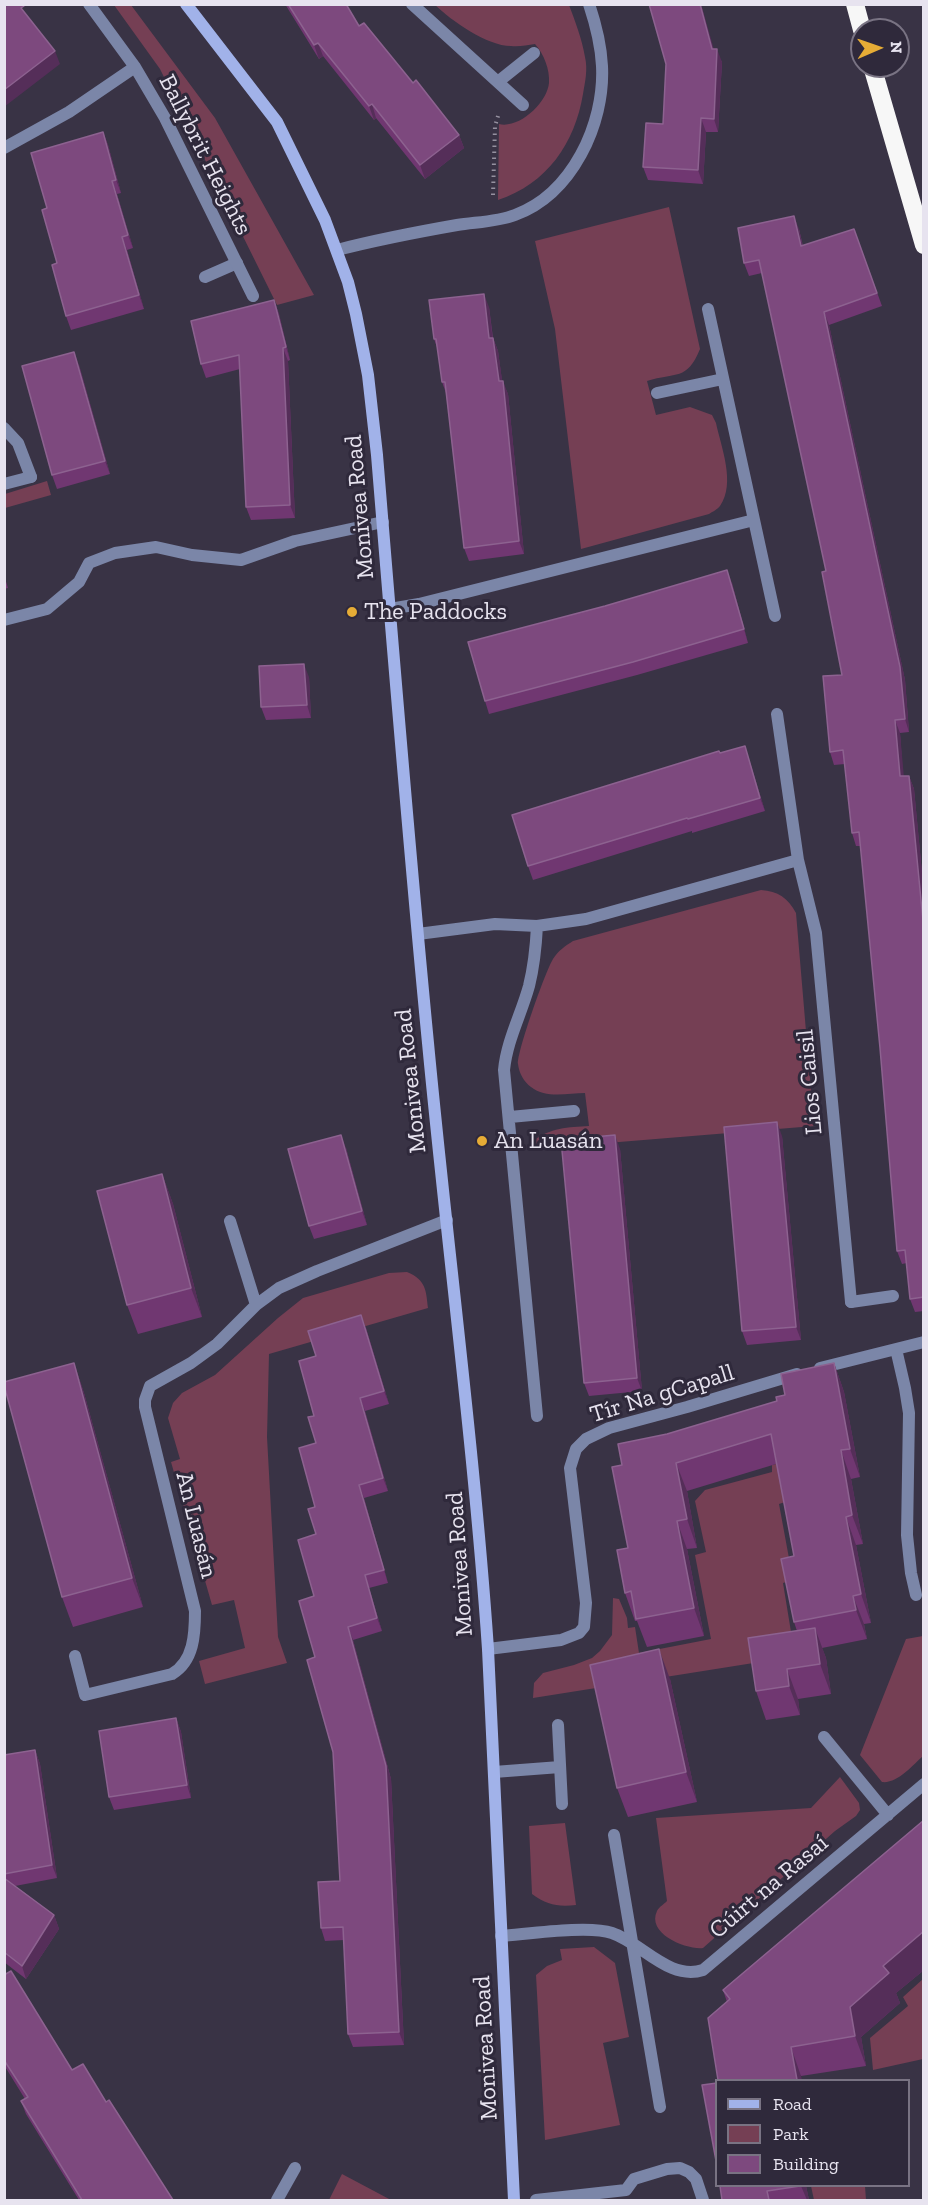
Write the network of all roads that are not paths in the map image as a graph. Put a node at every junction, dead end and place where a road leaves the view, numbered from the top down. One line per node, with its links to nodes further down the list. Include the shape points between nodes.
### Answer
1 (89, 4): 6 (street, Ballybrit Heights)
2 (186, 4): 12 (main road, Monivea Road, via 277,122)
3 (412, 4): 8 (street)
4 (589, 4): 12 (street, via 600,38 603,68 597,111 588,140 573,166 546,196 515,215)
5 (534, 53): 8 (street)
6 (135, 67): 10 (street, Ballybrit Heights, via 69,112); 13 (street, Ballybrit Heights, via 165,118)
7 (875, 78): 11 (highway)
8 (502, 85): 9 (street)
9 (523, 105)
10 (4, 147)
11 (924, 245)
12 (337, 250): 22 (main road, Monivea Road, via 356,314 368,375)
13 (237, 263): 14 (street, Ballybrit Heights); 15 (street, Ballybrit Heights)
14 (205, 277)
15 (253, 296)
16 (708, 309): 17 (street)
17 (723, 379): 18 (street); 21 (street)
18 (657, 393)
19 (4, 428): 20 (street, via 18,443 31,477)
20 (4, 484)
21 (754, 520): 23 (street); 24 (street)
22 (383, 522): 23 (main road, Monivea Road); 25 (street, via 296,541 241,560 156,547 115,553 89,563 79,582 47,609)
23 (390, 609): 29 (main road, Monivea Road)
24 (775, 616)
25 (4, 620)
26 (777, 714): 27 (street, Lios Caisil)
27 (798, 860): 28 (street, via 598,916); 34 (street, Lios Caisil, via 816,933 851,1302)
28 (537, 926): 29 (street, via 495,924); 31 (street, via 529,985 506,1055)
29 (418, 934): 32 (main road, Monivea Road)
30 (574, 1111): 31 (street)
31 (510, 1118): 38 (street)
32 (447, 1220): 35 (street, An Luasán, via 292,1281); 40 (main road, Monivea Road)
33 (230, 1221): 35 (street)
34 (893, 1296)
35 (256, 1305): 41 (street, An Luasán, via 217,1344 150,1386 145,1400 195,1611 190,1653 172,1674 85,1695)
36 (924, 1342): 37 (street, Tír Na gCapall)
37 (896, 1349): 39 (street, via 909,1413 906,1524); 40 (street, Tír Na gCapall, via 609,1428 586,1439 576,1449 570,1468 585,1603 584,1627 561,1640)
38 (537, 1416)
39 (916, 1595)
40 (488, 1649): 45 (main road, Monivea Road)
41 (75, 1656)
42 (558, 1725): 44 (street)
43 (824, 1737): 48 (street)
44 (560, 1767): 45 (street); 47 (street)
45 (494, 1772): 50 (main road, Monivea Road)
46 (924, 1784): 48 (street, Cúirt na Rasaí)
47 (562, 1804)
48 (888, 1815): 51 (street, Cúirt na Rasaí, via 703,1970 682,1972)
49 (615, 1835): 51 (street)
50 (501, 1936): 51 (street, Cúirt na Rasaí, via 599,1930); 56 (main road, Monivea Road)
51 (632, 1943): 52 (street)
52 (660, 2107)
53 (295, 2168): 55 (street)
54 (626, 2195): 57 (street); 58 (street, via 634,2179 680,2168 696,2179)
55 (277, 2200)
56 (514, 2200)
57 (536, 2200)
58 (703, 2200)

